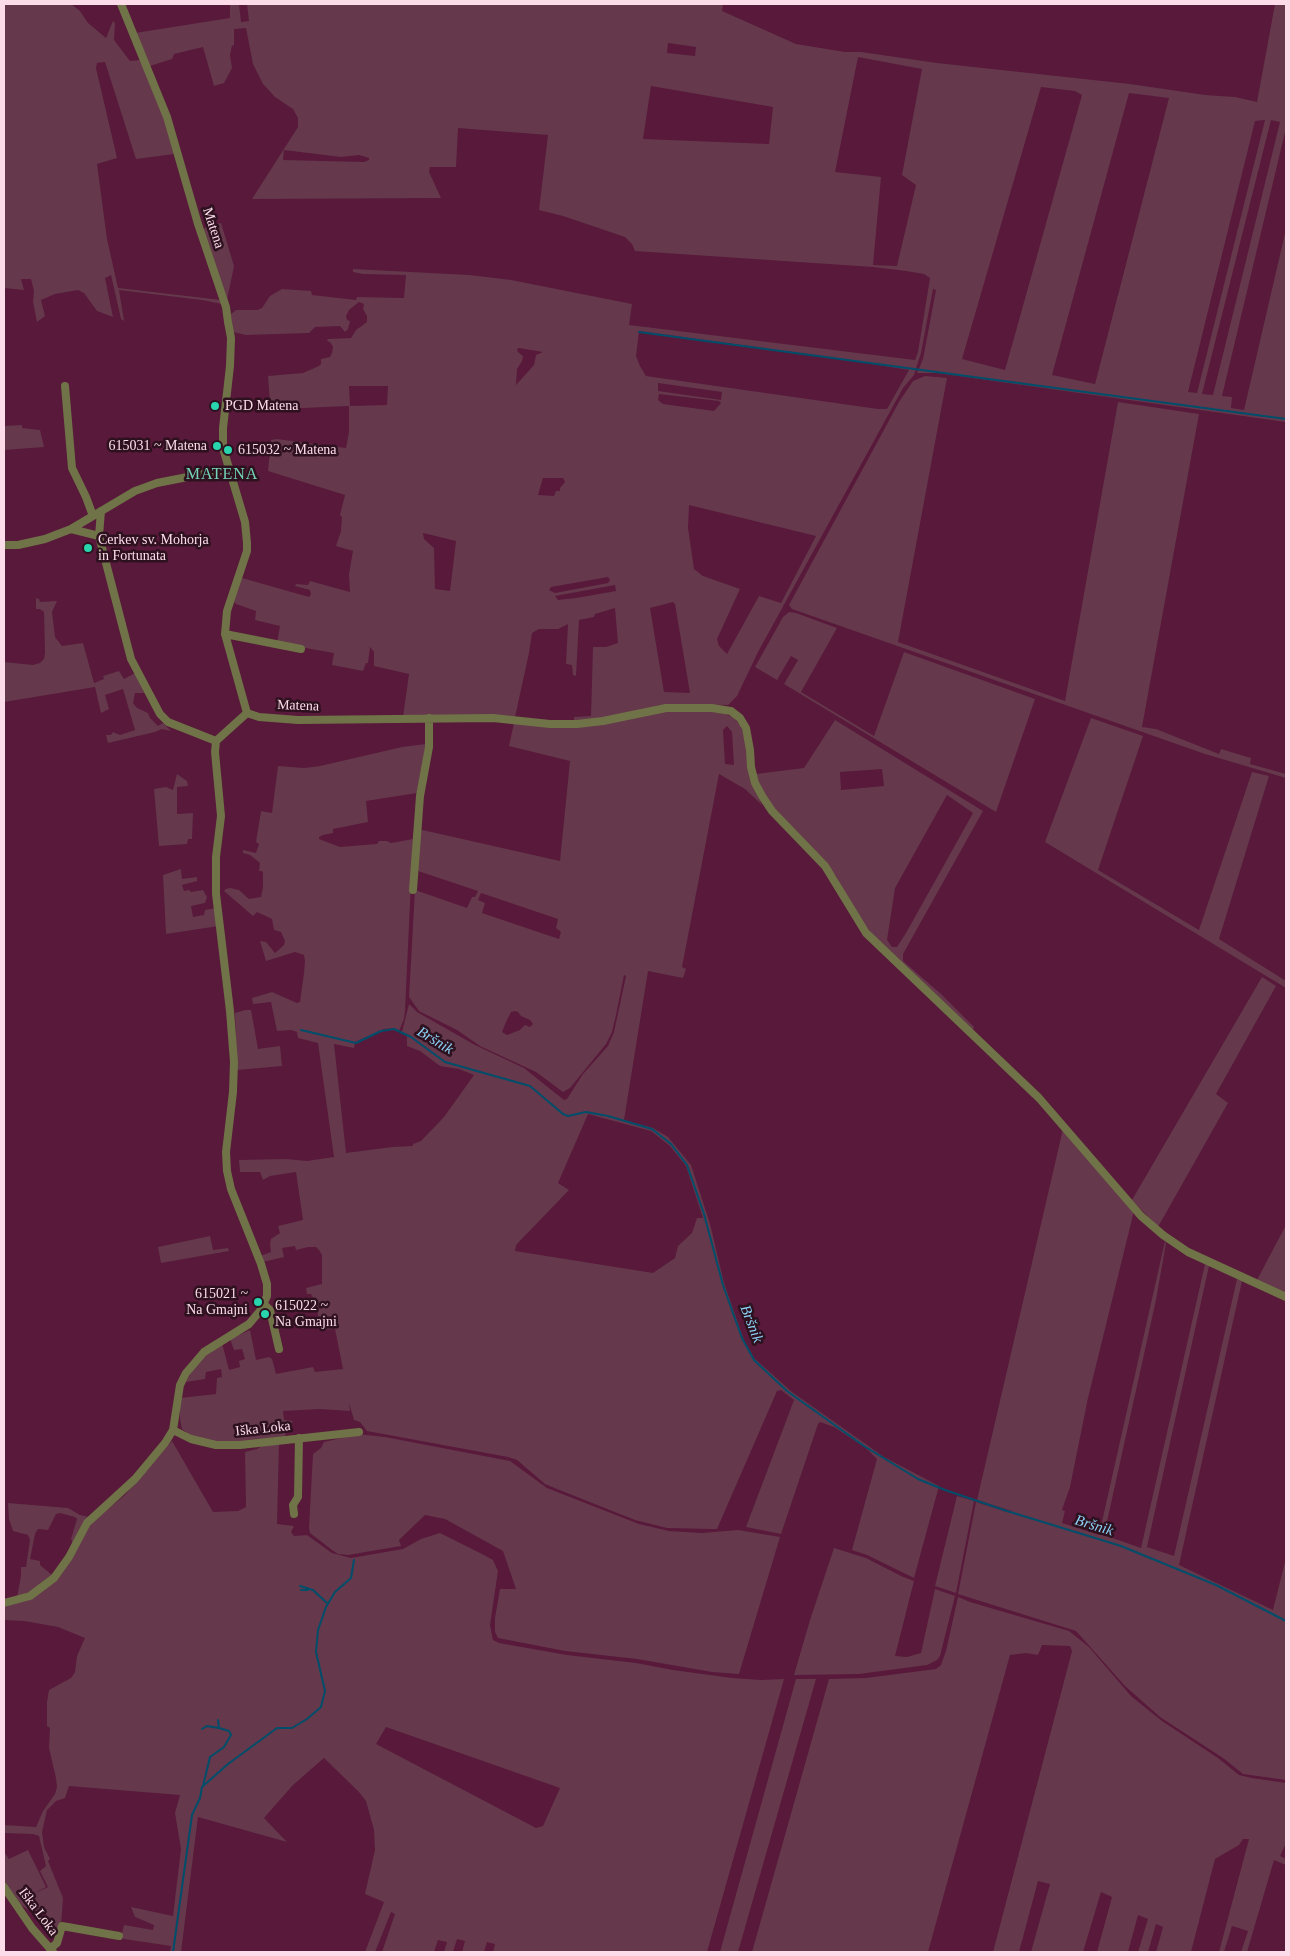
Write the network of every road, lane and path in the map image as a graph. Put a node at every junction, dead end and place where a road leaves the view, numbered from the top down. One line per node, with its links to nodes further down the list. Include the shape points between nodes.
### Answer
1 (121, 4): 3 (street, Matena, via 167,117 226,307 231,338 223,448)
2 (65, 386): 5 (street, via 72,468)
3 (228, 469): 4 (street, via 157,483 135,491); 9 (street, Matena, via 245,522 248,543 227,611)
4 (101, 511): 5 (street); 7 (street)
5 (93, 516): 6 (street)
6 (71, 529): 7 (street); 8 (street)
7 (99, 536): 13 (street, via 131,660 149,695 168,722)
8 (4, 546)
9 (225, 634): 10 (street); 11 (street, Matena)
10 (301, 649)
11 (247, 713): 12 (street, Matena, via 298,720); 13 (street)
12 (429, 718): 14 (street, via 429,748 420,796); 15 (street, Matena, via 493,718 577,724 666,708 731,711 746,728 751,766 762,796 772,811 825,866 866,933 1039,1098 1141,1216 1188,1252)
13 (216, 741): 16 (street, via 221,816 216,894 234,1062 227,1171 263,1271 268,1296)
14 (413, 890)
15 (1286, 1297)
16 (264, 1304): 17 (street, via 270,1310); 18 (street, via 249,1324 204,1352 186,1373 180,1384)
17 (279, 1349)
18 (173, 1430): 20 (street, Iška Loka, via 216,1445); 22 (street, via 135,1479 87,1523 54,1578 30,1596)
19 (359, 1432): 20 (street, Iška Loka)
20 (299, 1438): 21 (street, via 298,1496 293,1505)
21 (294, 1514)
22 (4, 1603)
23 (4, 1887): 25 (street, Iška Loka)
24 (119, 1936): 25 (street, via 62,1926)
25 (52, 1951)

